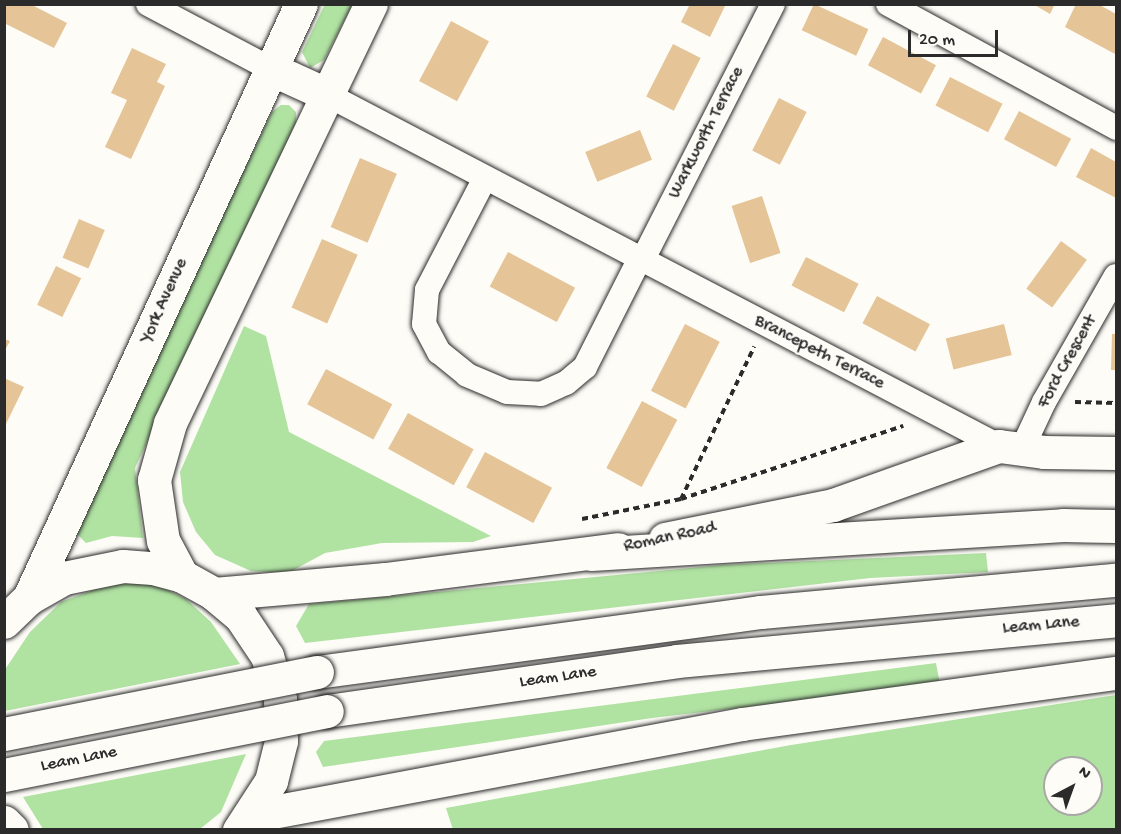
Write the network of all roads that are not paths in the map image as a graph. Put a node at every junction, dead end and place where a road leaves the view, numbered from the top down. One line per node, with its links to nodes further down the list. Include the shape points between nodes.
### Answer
1 (148, 4): 6 (street)
2 (301, 4): 6 (main road, York Avenue)
3 (371, 4): 7 (main road)
4 (773, 4): 10 (street, Warkworth Terrace)
5 (888, 4): 8 (street)
6 (269, 68): 7 (main road); 19 (main road, York Avenue)
7 (326, 94): 9 (street, Brancepeth Terrace); 16 (main road, via 170,423 154,480 163,541)
8 (1116, 128)
9 (485, 178): 10 (street, Brancepeth Terrace); 10 (street, via 427,290 424,324 439,352 467,375 507,392 541,394 566,383 585,368)
10 (640, 260): 12 (street, Brancepeth Terrace)
11 (1116, 276): 12 (street, Ford Crescent, via 1044,402)
12 (1010, 448): 13 (main road, Roman Road); 15 (main road, Roman Road, via 833,505)
13 (1116, 453)
14 (1116, 526): 15 (main road, via 1063,525)
15 (591, 554): 18 (main road, Roman Road, via 385,579)
16 (182, 576): 18 (main road); 19 (main road, via 143,567 93,569 64,578)
17 (1116, 580): 22 (main road, bridge, via 761,612 316,672)
18 (214, 594): 25 (main road, via 241,617 267,656 280,699 281,741 271,781)
19 (15, 606)
20 (1116, 620): 23 (main road, Leam Lane, bridge, via 677,660 327,711)
21 (1116, 673): 25 (main road, via 742,724)
22 (4, 734)
23 (4, 775)
24 (4, 822): 26 (main road)
25 (245, 823)
26 (12, 830)

